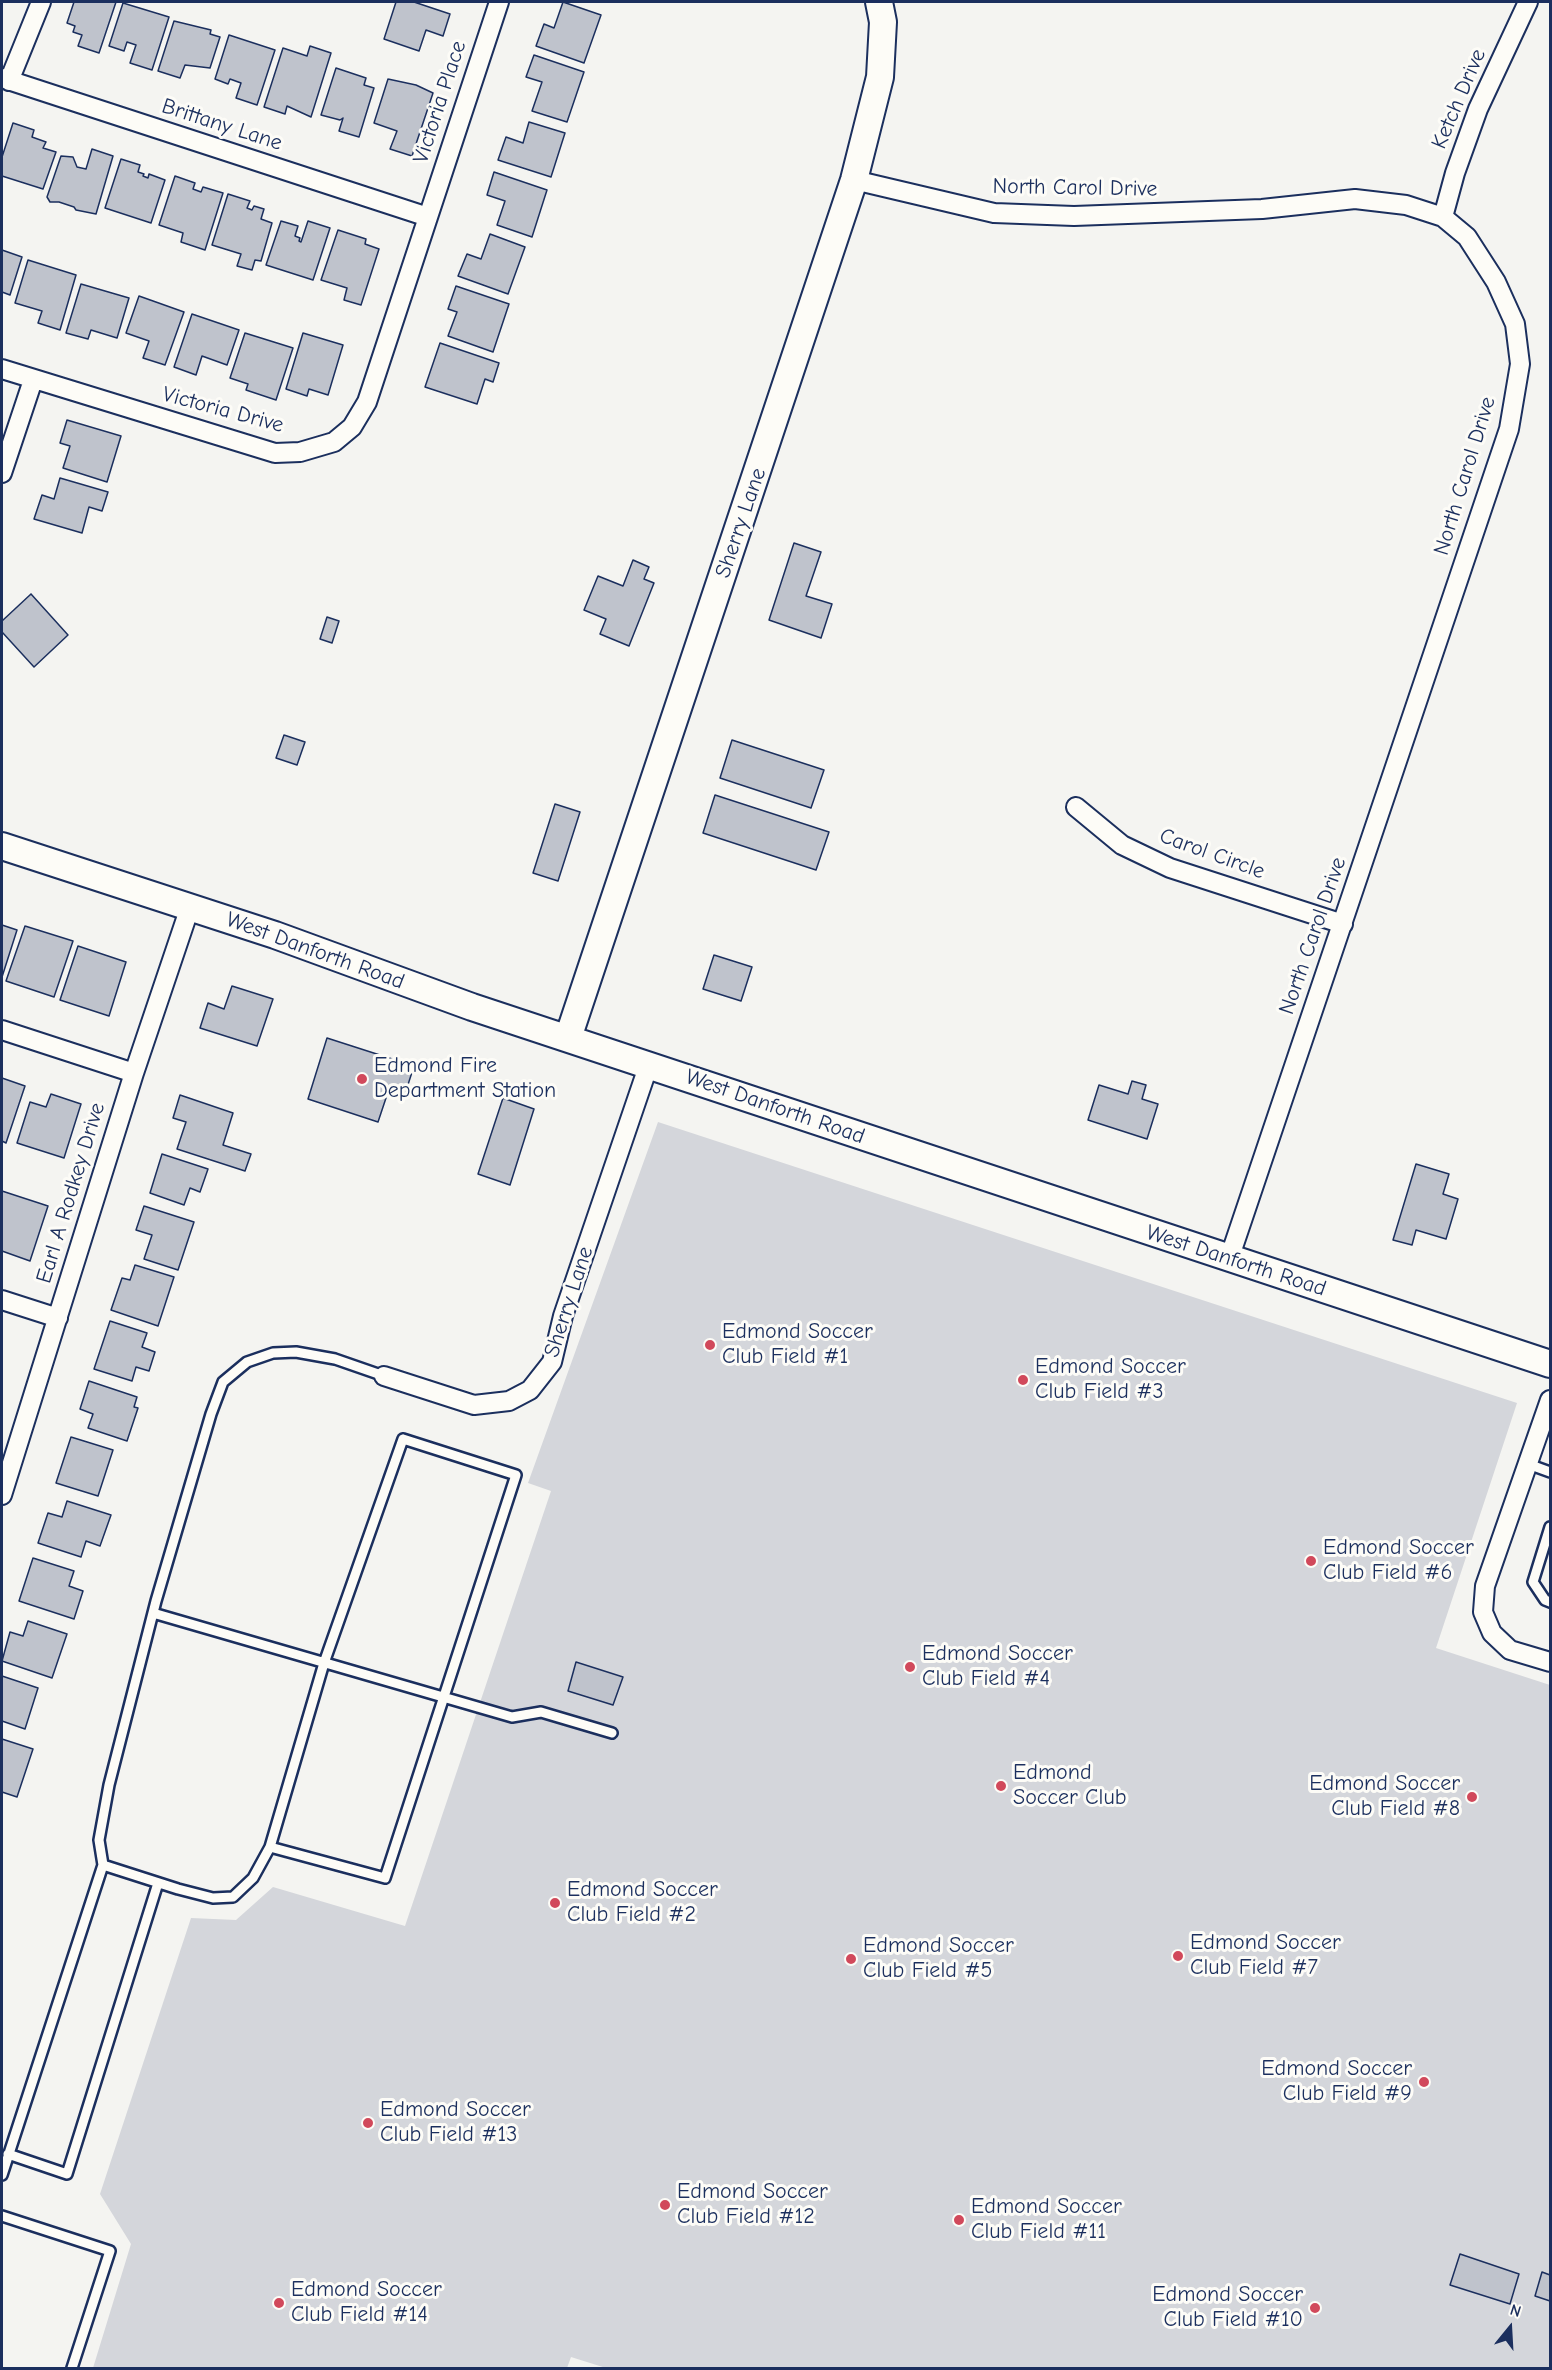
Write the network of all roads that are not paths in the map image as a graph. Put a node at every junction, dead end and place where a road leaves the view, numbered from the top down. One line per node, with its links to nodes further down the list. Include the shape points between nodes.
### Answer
1 (41, 2): 5 (street)
2 (499, 2): 7 (street, Victoria Place)
3 (879, 2): 6 (main road, Sherry Lane, via 883,22 880,77)
4 (1528, 2): 8 (street, Ketch Drive, via 1478,109)
5 (5, 79): 7 (street, Brittany Lane)
6 (854, 180): 8 (street, North Carol Drive, via 994,213 1074,216 1262,209 1355,198 1406,205); 17 (main road, Sherry Lane)
7 (428, 217): 10 (street, Victoria Drive, via 367,402 352,428 334,442 300,452 274,453)
8 (1443, 217): 15 (street, North Carol Drive, via 1467,237 1496,282 1515,324 1520,364 1509,429)
9 (2, 369): 10 (street, Victoria Drive)
10 (33, 380): 11 (street)
11 (2, 473)
12 (1076, 807): 15 (street, Carol Circle, via 1122,845 1170,868)
13 (2, 846): 14 (main road, West Danforth Road)
14 (190, 907): 17 (main road, West Danforth Road); 19 (street, Earl A Rodkey Drive)
15 (1343, 924): 20 (street, North Carol Drive)
16 (2, 1030): 19 (street)
17 (568, 1038): 18 (main road, West Danforth Road)
18 (649, 1064): 20 (main road, West Danforth Road); 24 (street, Sherry Lane, via 563,1316 552,1362 530,1390 509,1401 474,1405)
19 (134, 1073): 22 (street, Earl A Rodkey Drive)
20 (1229, 1259): 23 (main road, West Danforth Road)
21 (2, 1300): 22 (street)
22 (58, 1318): 28 (street, Earl A Rodkey Drive)
23 (1551, 1364)
24 (384, 1376): 31 (lane, via 335,1359 296,1352 273,1353 247,1362 223,1382)
25 (1551, 1400): 26 (street)
26 (1528, 1464): 27 (lane); 32 (street, via 1485,1586 1483,1612 1492,1633 1510,1650)
27 (1551, 1472)
28 (2, 1495)
29 (1551, 1527): 30 (lane, via 1533,1582 1545,1600)
30 (1551, 1602)
31 (153, 1613): 33 (lane); 37 (lane, via 109,1785 99,1840)
32 (1551, 1662)
33 (324, 1663): 34 (lane); 34 (lane, via 403,1439 516,1475); 36 (lane)
34 (444, 1697): 35 (lane, via 512,1717 541,1712); 36 (lane, via 385,1878)
35 (612, 1733)
36 (270, 1847): 38 (lane, via 253,1878 233,1897 213,1898)
37 (104, 1865): 38 (lane); 39 (lane)
38 (158, 1883): 39 (lane, via 67,2174)
39 (8, 2154): 40 (lane)
40 (2, 2175)
41 (2, 2216): 42 (lane, via 110,2251)
42 (72, 2368)

